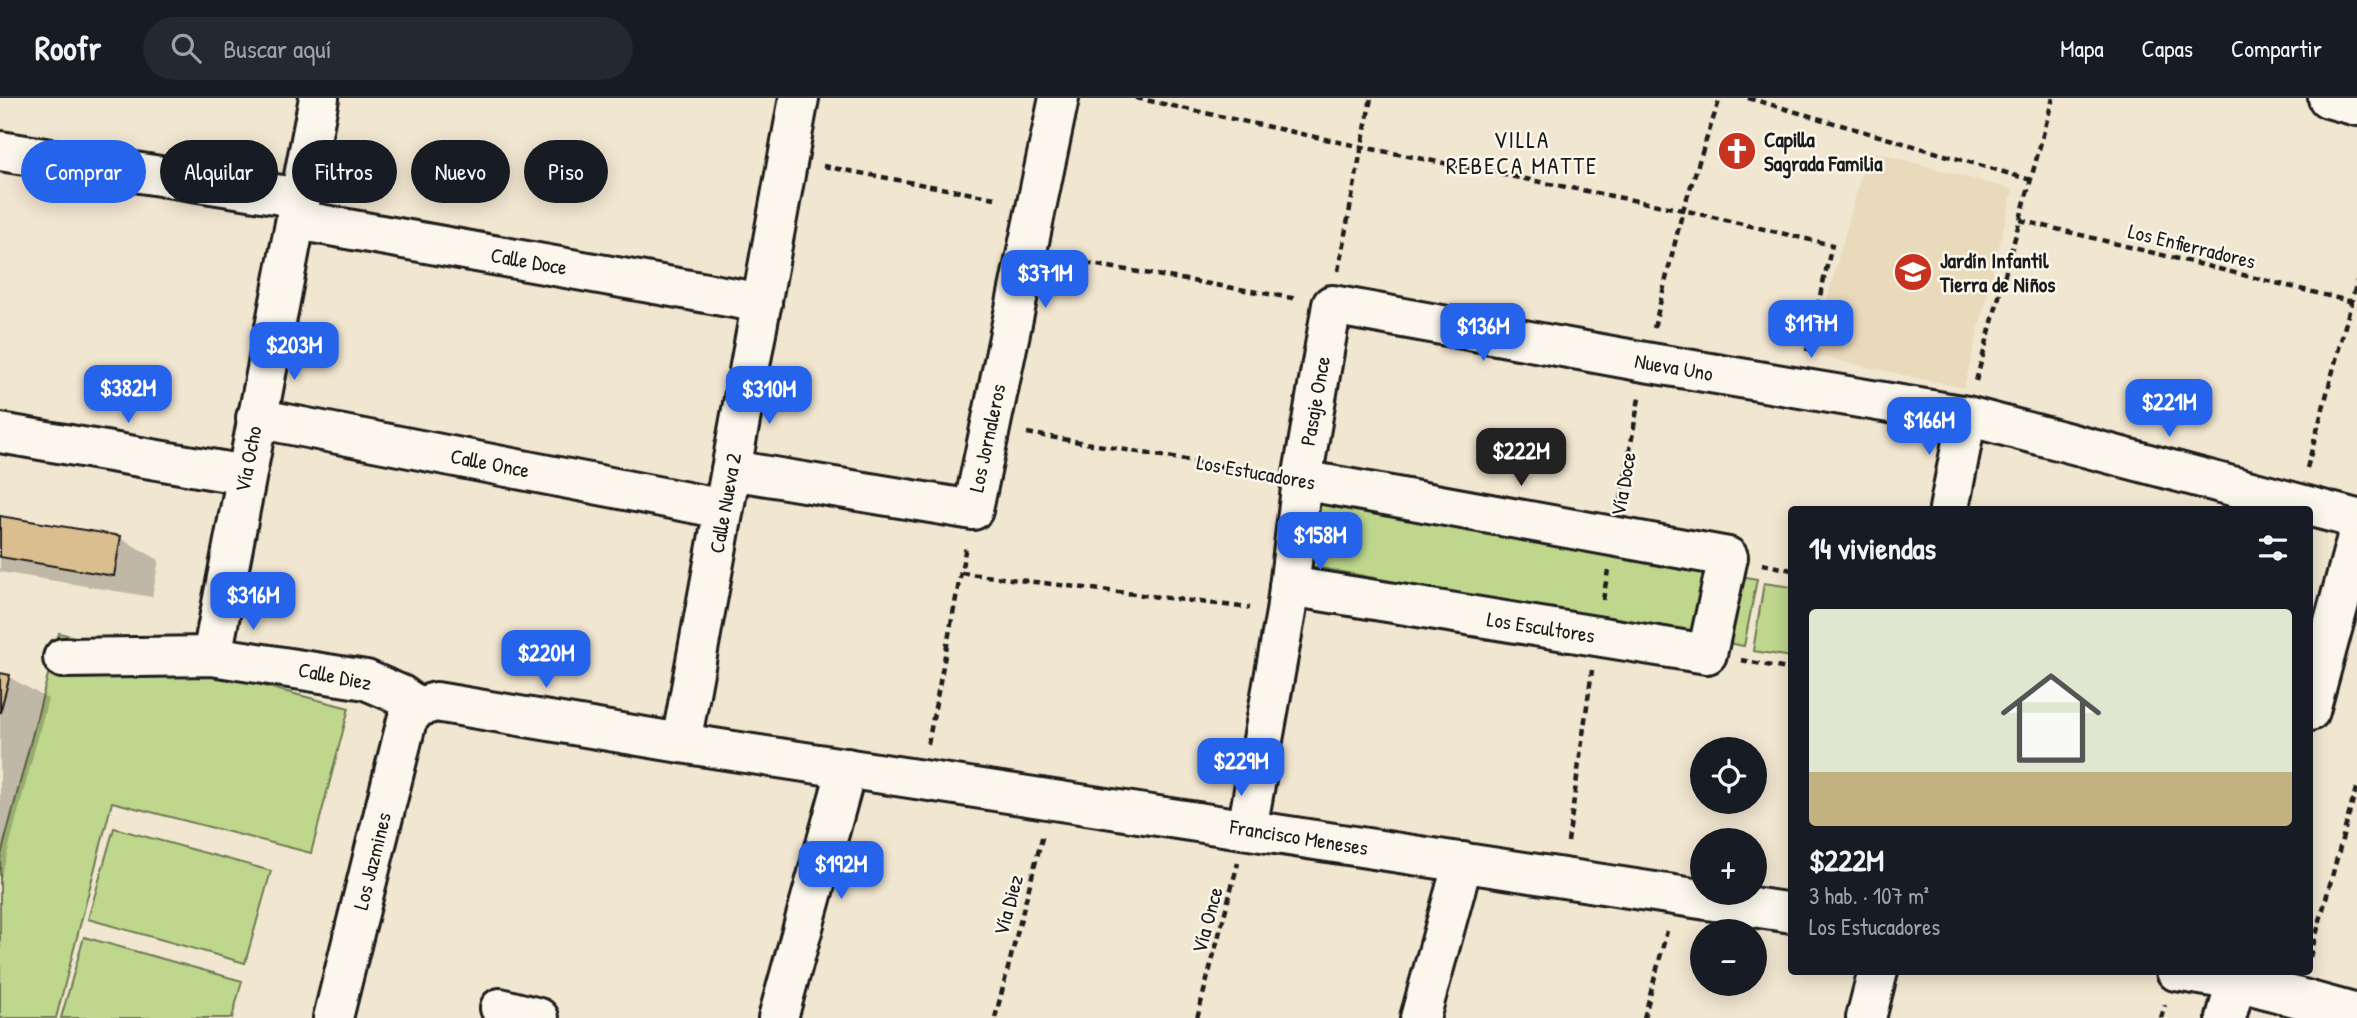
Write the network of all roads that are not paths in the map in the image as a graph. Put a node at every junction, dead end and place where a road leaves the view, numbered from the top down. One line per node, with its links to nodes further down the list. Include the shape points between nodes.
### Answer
1 (318, 98): 7 (street, Vía Ocho)
2 (799, 98): 8 (street, Calle Nueva 2)
3 (1059, 98): 13 (street, Los Jornaleros, via 973,510)
4 (2328, 98): 5 (street)
5 (2357, 106)
6 (0, 151): 7 (street, Calle Doce)
7 (299, 209): 8 (street, Calle Doce); 11 (street, Vía Ocho)
8 (762, 303): 13 (street, Calle Nueva 2)
9 (1332, 305): 10 (street, Nueva Uno); 15 (street, Pasaje Once)
10 (1967, 416): 16 (street); 17 (street, Nueva Uno)
11 (256, 418): 14 (street, Vía Ocho); 19 (street, Calle Once)
12 (0, 433): 14 (street)
13 (731, 470): 19 (street, Calle Nueva 2)
14 (245, 475): 24 (street, Vía Ocho)
15 (1302, 480): 22 (street, Pasaje Once); 23 (street, Los Estucadores, via 1728,557)
16 (1950, 506)
17 (2309, 506)
18 (2313, 507): 20 (street, Nueva Uno)
19 (723, 509): 28 (street, Calle Nueva 2)
20 (2357, 519)
21 (2357, 537): 26 (street)
22 (1287, 599): 23 (street, Los Escultores, via 1597,636); 30 (street, Pasaje Once)
23 (1707, 654)
24 (212, 656): 25 (street, Calle Diez); 27 (street, Calle Diez, via 366,680)
25 (63, 658)
26 (2313, 700)
27 (418, 707): 28 (street, via 445,703); 37 (street, Los Jazmines, via 407,720)
28 (681, 743): 29 (street, Francisco Meneses)
29 (847, 768): 30 (street, Francisco Meneses); 39 (street)
30 (1247, 829): 31 (street, Francisco Meneses)
31 (1462, 862): 32 (street, Francisco Meneses); 40 (street)
32 (1788, 912)
33 (1877, 975): 41 (street)
34 (2238, 976): 36 (street); 42 (street)
35 (500, 1008): 38 (street)
36 (2357, 1014)
37 (333, 1018)
38 (539, 1018)
39 (778, 1018)
40 (1420, 1018)
41 (1866, 1018)
42 (2226, 1018)

